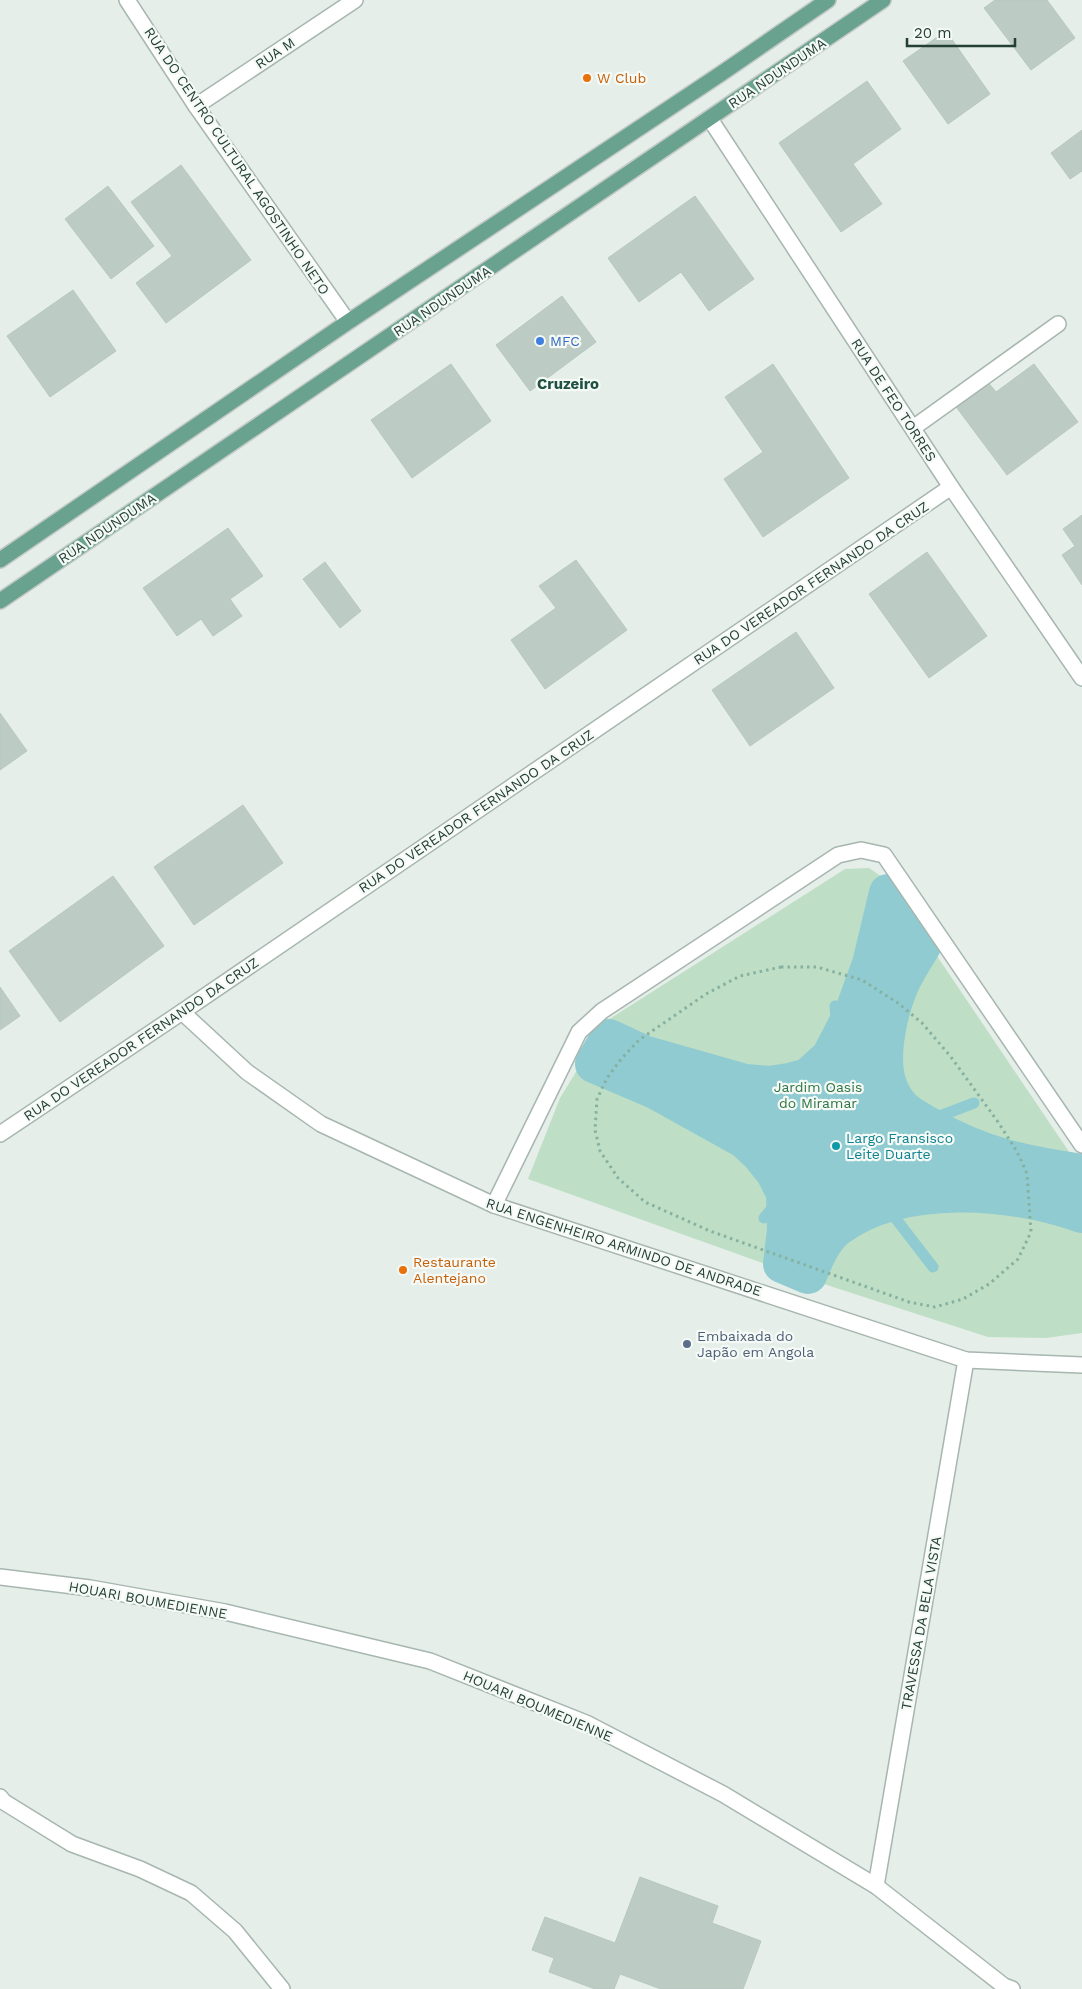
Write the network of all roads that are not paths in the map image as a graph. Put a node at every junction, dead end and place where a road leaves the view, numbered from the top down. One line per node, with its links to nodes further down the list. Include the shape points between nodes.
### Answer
1 (127, 0): 5 (street, RUA DO CENTRO CULTURAL AGOSTINHO NETO)
2 (355, 0): 5 (street, RUA M)
3 (828, 0): 7 (main road)
4 (883, 0): 6 (main road, RUA NDUNDUMA)
5 (196, 106): 7 (street, RUA DO CENTRO CULTURAL AGOSTINHO NETO)
6 (710, 119): 9 (street, RUA DE FEO TORRES); 12 (main road, RUA NDUNDUMA)
7 (348, 322): 11 (main road)
8 (1058, 324): 9 (street)
9 (913, 428): 10 (street, RUA DE FEO TORRES)
10 (951, 487): 13 (street, RUA DE FEO TORRES); 14 (street, RUA DO VEREADOR FERNANDO DA CRUZ)
11 (0, 560)
12 (0, 601)
13 (1082, 678)
14 (182, 1012): 15 (street, RUA DO VEREADOR FERNANDO DA CRUZ); 17 (street, RUA ENGENHEIRO ARMINDO DE ANDRADE, via 247,1072 321,1124)
15 (0, 1134)
16 (1082, 1145): 17 (street, via 884,855 861,850 838,855 602,1011 579,1032)
17 (494, 1205): 18 (street, RUA ENGENHEIRO ARMINDO DE ANDRADE)
18 (966, 1360): 19 (street, RUA ENGENHEIRO ARMINDO DE ANDRADE); 22 (street, TRAVESSA DA BELA VISTA)
19 (1082, 1365)
20 (0, 1577): 22 (street, HOUARI BOUMEDIENNE, via 90,1588 225,1612 430,1661 586,1723 724,1794)
21 (0, 1797): 23 (street, via 72,1844 140,1869 191,1893 234,1931)
22 (876, 1886): 24 (street, HOUARI BOUMEDIENNE)
23 (282, 1989)
24 (1012, 1989)

